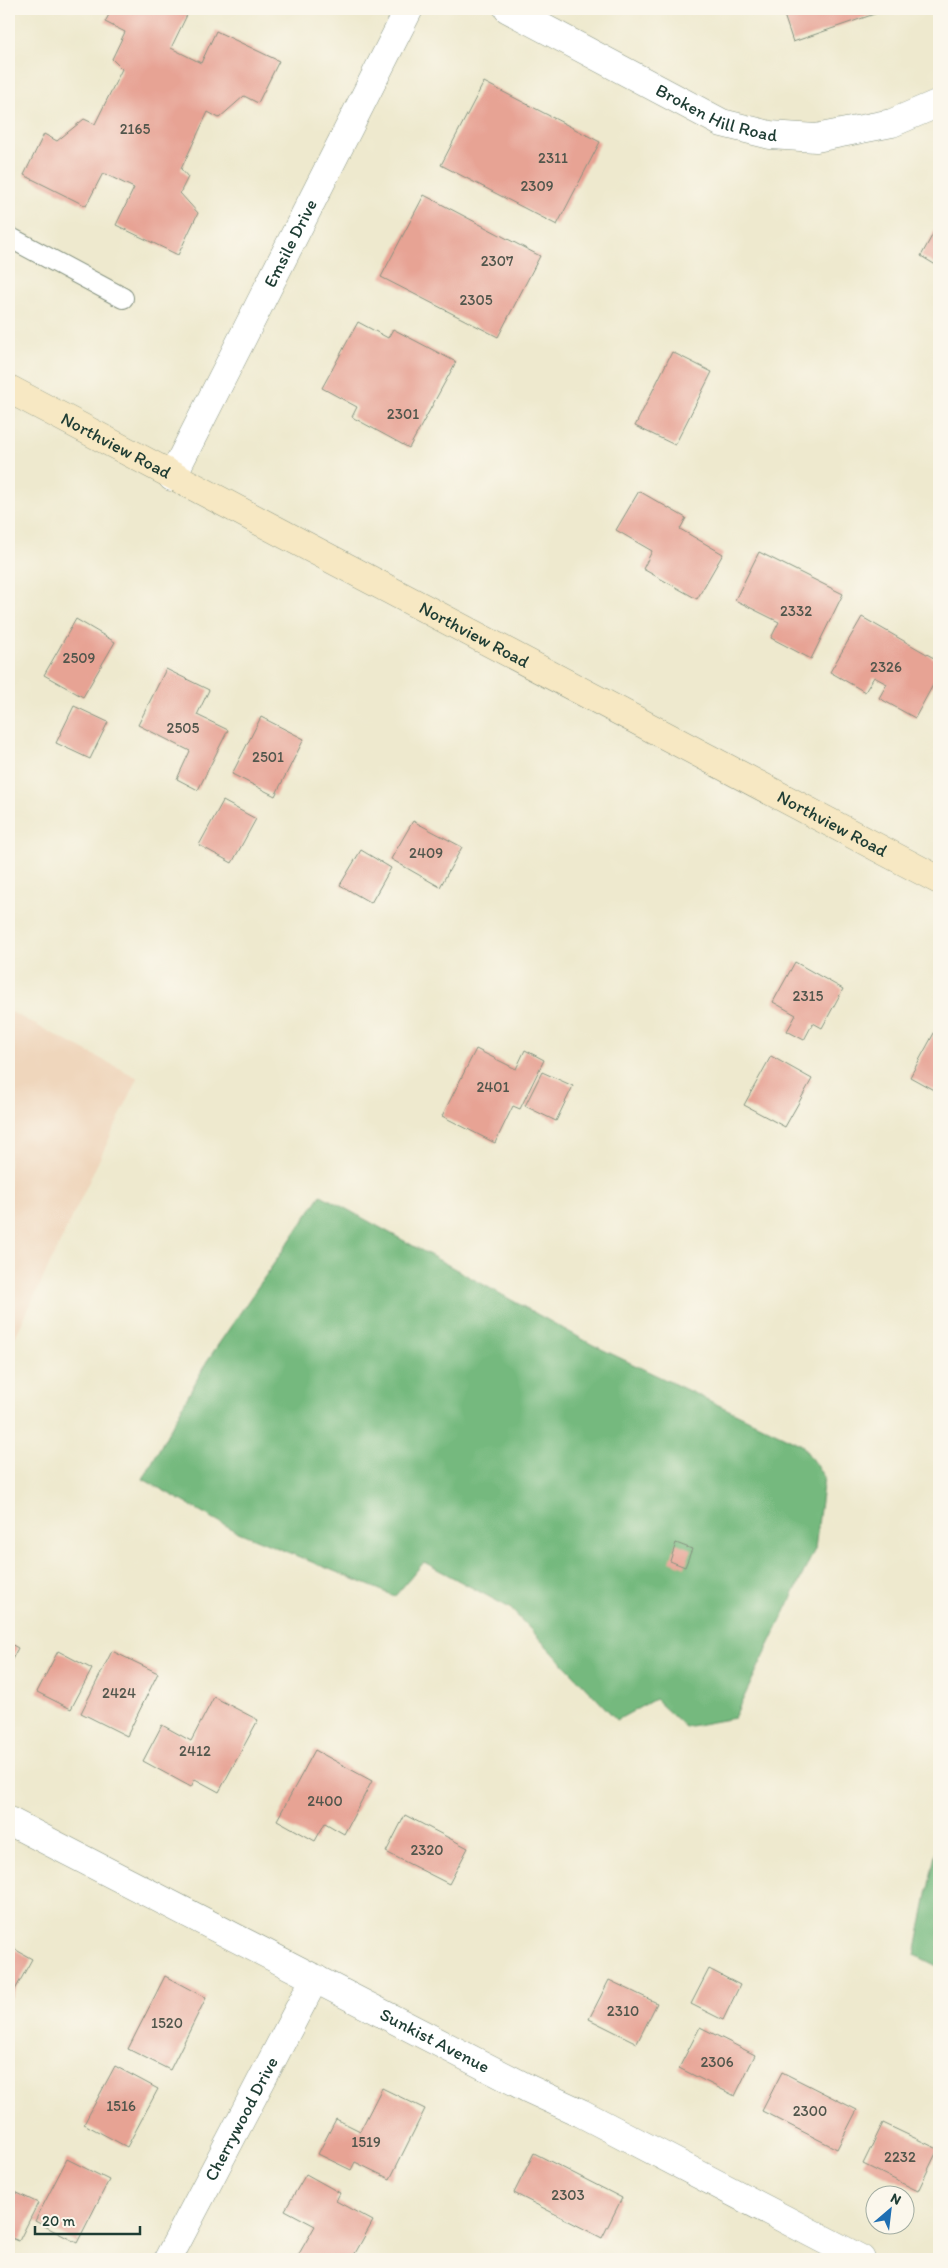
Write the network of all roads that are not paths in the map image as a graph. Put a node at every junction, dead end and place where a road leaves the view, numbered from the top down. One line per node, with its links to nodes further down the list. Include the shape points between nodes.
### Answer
1 (409, 9): 7 (street, Emsile Drive)
2 (508, 9): 3 (street, Broken Hill Road, via 722,124 770,135 816,138 892,123)
3 (939, 103)
4 (9, 237): 5 (lane)
5 (123, 298)
6 (9, 389): 7 (street, Northview Road)
7 (172, 477): 8 (street, Northview Road)
8 (939, 880)
9 (9, 1821): 10 (street, Sunkist Avenue)
10 (315, 1978): 11 (street, Sunkist Avenue, via 528,2089 581,2113); 12 (street, Cherrywood Drive)
11 (832, 2253): 13 (street, Sunkist Avenue)
12 (168, 2259)
13 (861, 2259)

